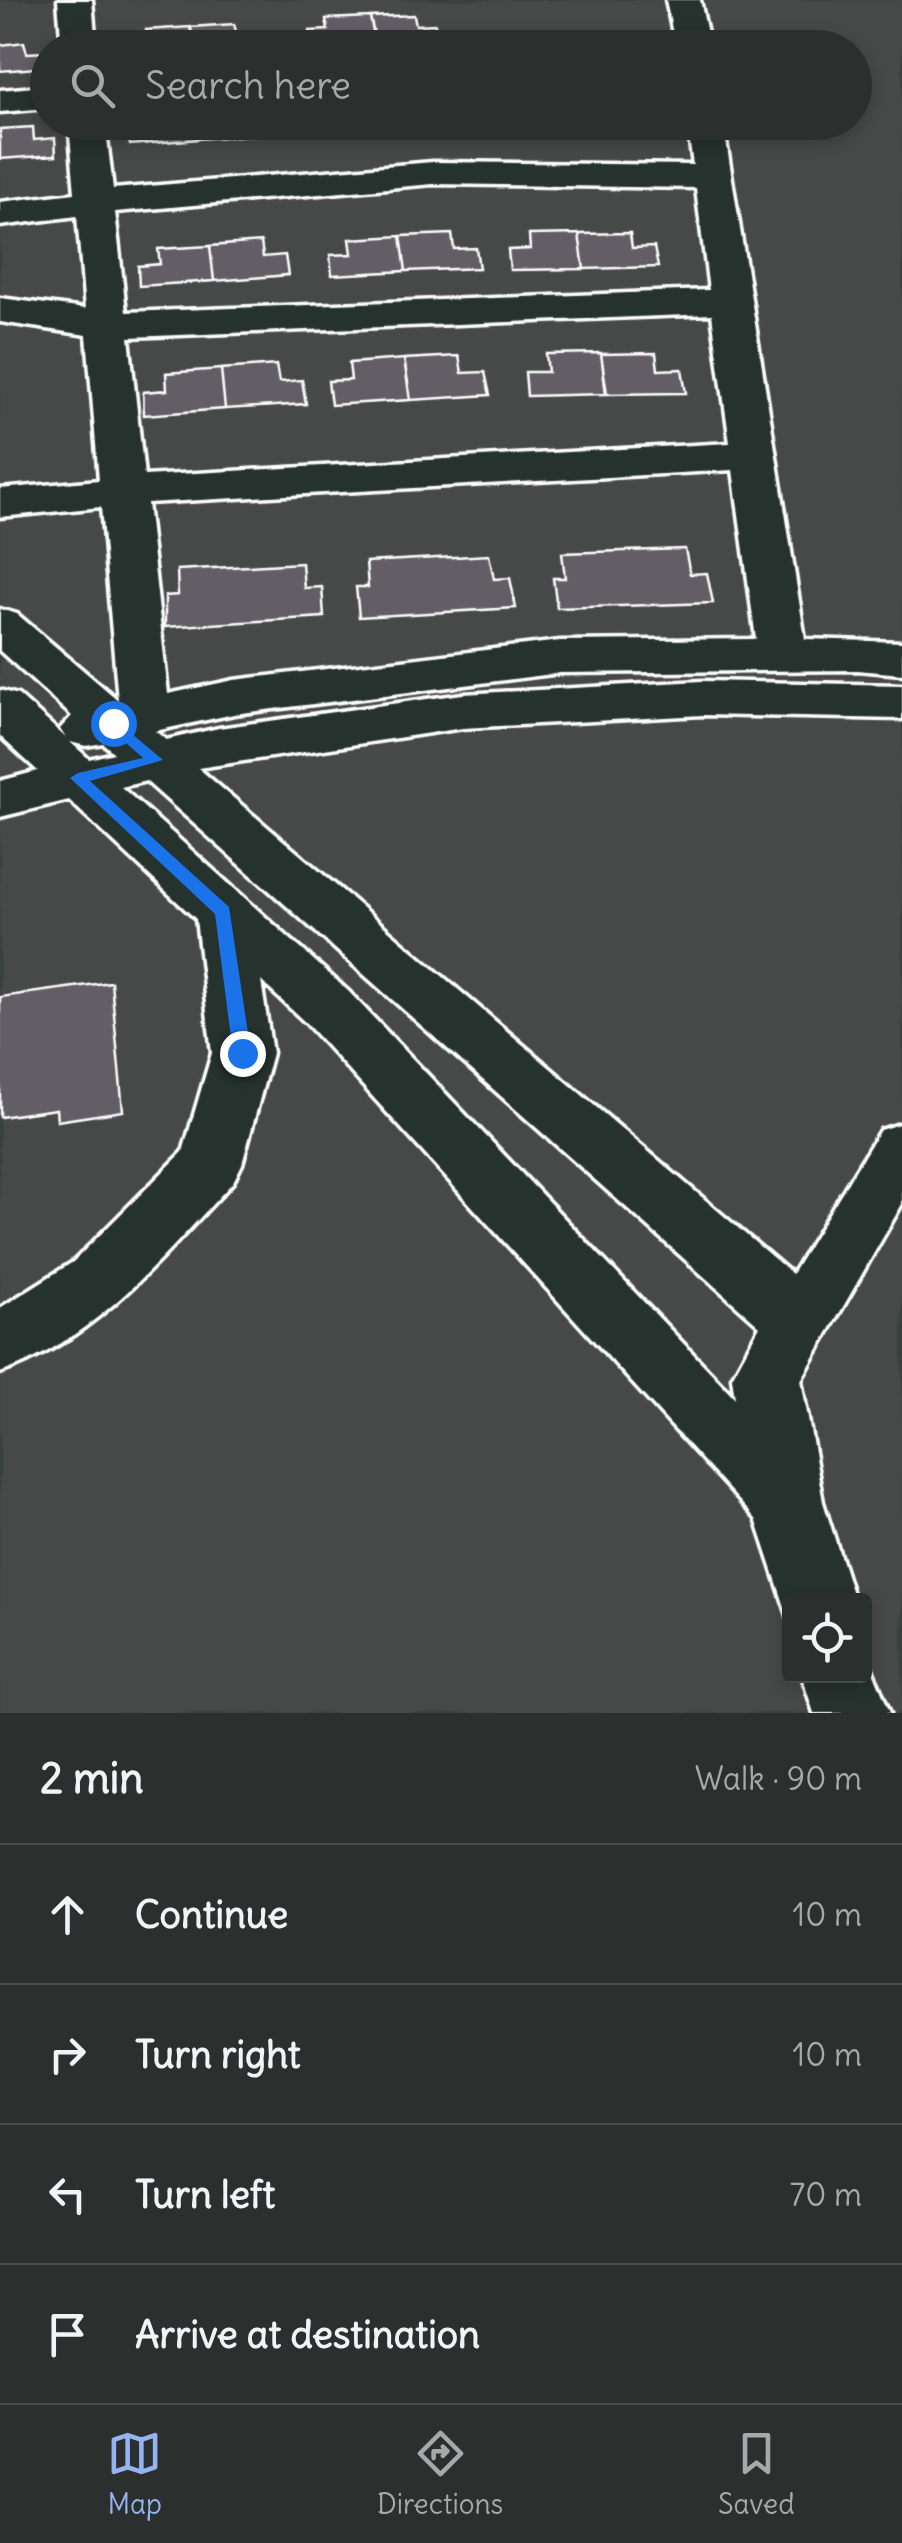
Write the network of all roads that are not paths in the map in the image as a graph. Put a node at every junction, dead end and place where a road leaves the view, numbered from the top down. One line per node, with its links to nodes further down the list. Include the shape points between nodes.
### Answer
1 (75, 0): 3 (street)
2 (682, 0): 4 (street)
3 (78, 30)
4 (690, 30)
5 (30, 99): 6 (street)
6 (0, 102)
7 (89, 140): 10 (street)
8 (709, 140): 9 (street)
9 (714, 177): 10 (street, via 433,173); 12 (street)
10 (94, 202): 11 (street); 14 (street)
11 (0, 214)
12 (732, 301): 14 (street); 15 (street)
13 (0, 310): 14 (street)
14 (106, 326): 16 (street)
15 (754, 454): 16 (street); 19 (street)
16 (122, 492): 17 (street); 22 (street)
17 (0, 503)
18 (0, 625): 22 (street)
19 (783, 655): 20 (street); 22 (street, via 560,657 234,697)
20 (902, 658)
21 (902, 702): 22 (street, via 702,698 463,711 219,745)
22 (138, 734): 23 (street); 27 (street)
23 (28, 744): 24 (street); 25 (street)
24 (0, 799)
25 (223, 911): 28 (street, via 242,1053 211,1164 96,1282); 29 (street, via 327,1007)
26 (902, 1148): 27 (street)
27 (799, 1320): 29 (street, via 766,1377)
28 (0, 1344)
29 (787, 1502): 30 (street)
30 (815, 1593)
31 (842, 1683): 32 (street)
32 (852, 1713)

